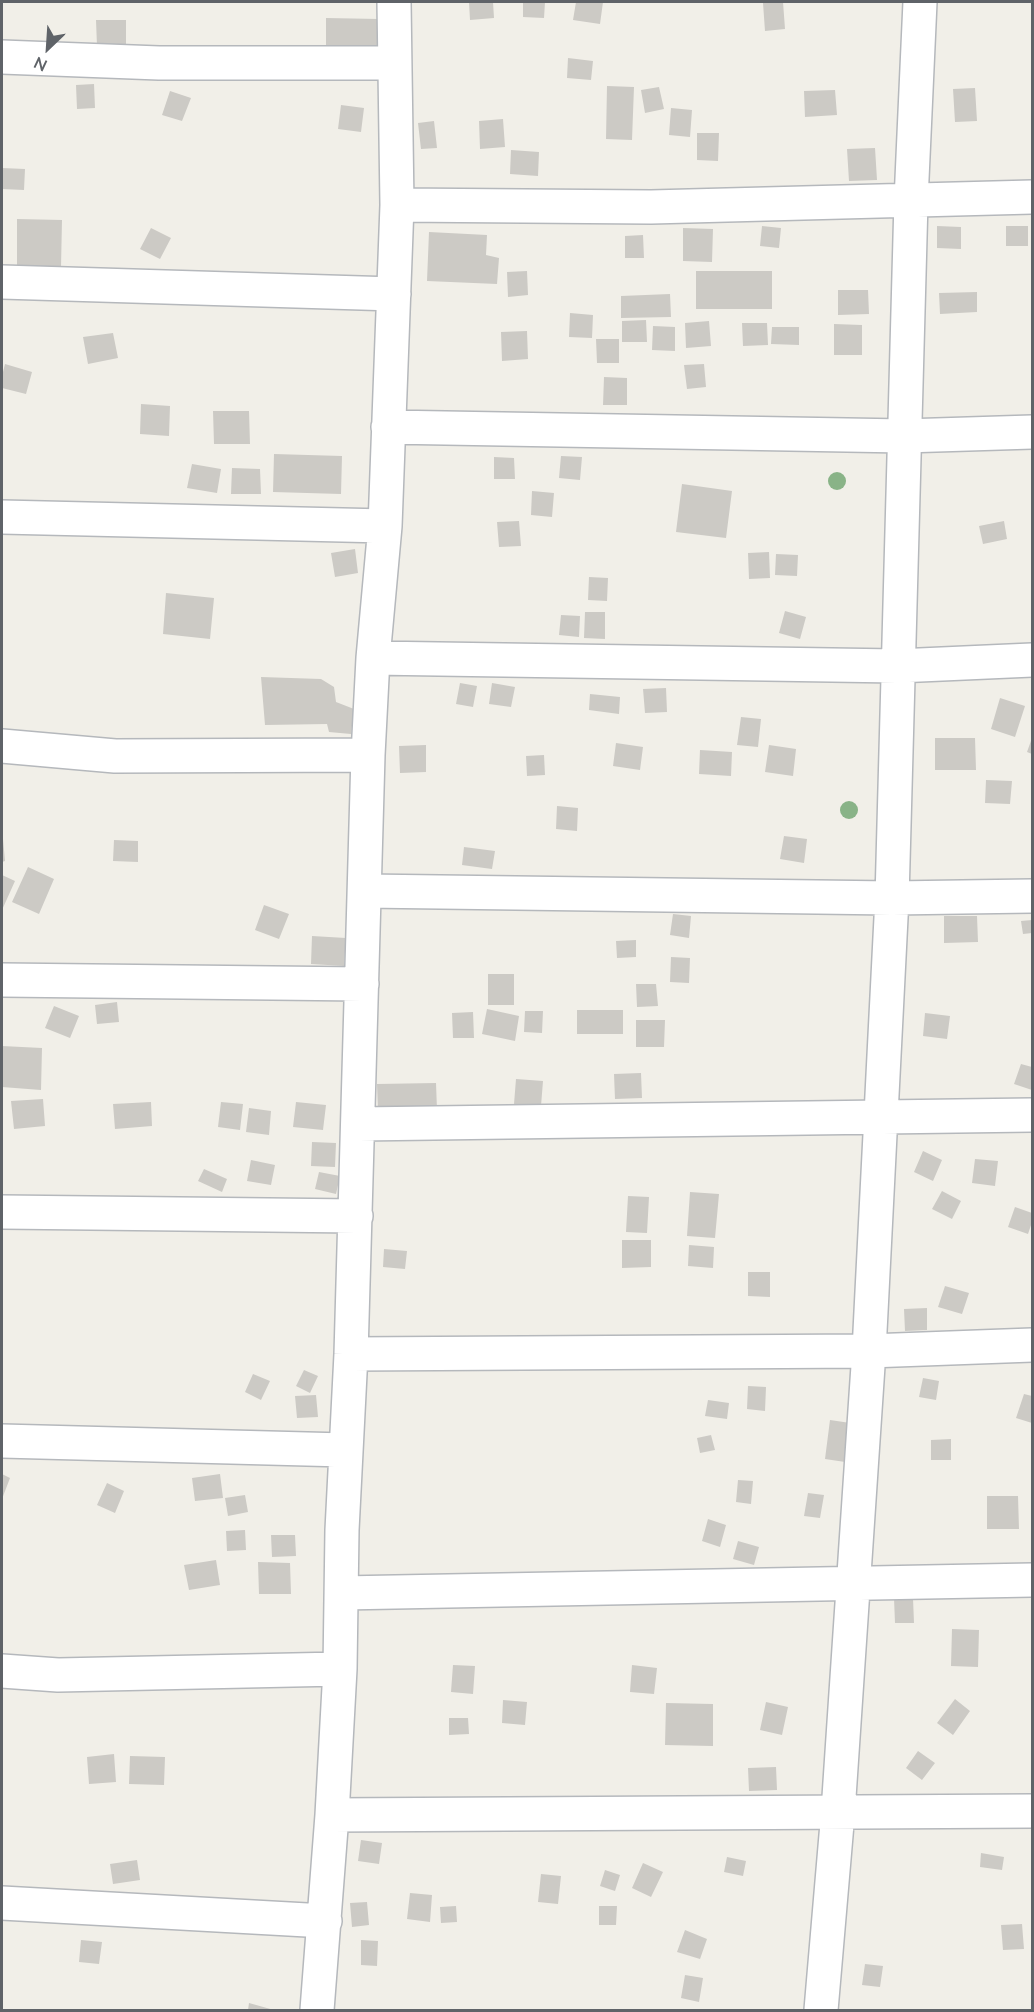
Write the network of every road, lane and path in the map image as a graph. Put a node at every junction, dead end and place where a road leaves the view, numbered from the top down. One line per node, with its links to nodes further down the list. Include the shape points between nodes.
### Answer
1 (394, 2): 4 (street)
2 (920, 2): 6 (street)
3 (2, 57): 4 (street, via 159,63)
4 (394, 63): 7 (street)
5 (1032, 197): 6 (street)
6 (911, 201): 7 (street, via 651,207); 12 (street)
7 (397, 205): 9 (street)
8 (2, 282): 9 (street)
9 (394, 294): 10 (street)
10 (388, 427): 12 (street); 14 (street)
11 (1032, 432): 12 (street)
12 (904, 436): 17 (street)
13 (2, 517): 14 (street)
14 (385, 526): 15 (street)
15 (373, 658): 17 (street); 19 (street)
16 (1032, 660): 17 (street)
17 (897, 666): 22 (street)
18 (2, 746): 19 (street, via 115,756)
19 (368, 755): 20 (street)
20 (365, 891): 22 (street); 24 (street)
21 (1032, 896): 22 (street)
22 (892, 898): 26 (street)
23 (2, 980): 24 (street)
24 (362, 984): 27 (street)
25 (1032, 1115): 26 (street)
26 (880, 1118): 27 (street); 31 (street)
27 (359, 1124): 29 (street)
28 (2, 1212): 29 (street)
29 (356, 1216): 32 (street)
30 (1032, 1345): 31 (street)
31 (868, 1351): 32 (street); 36 (street)
32 (351, 1354): 34 (street)
33 (2, 1441): 34 (street)
34 (345, 1450): 37 (street)
35 (1032, 1580): 36 (street)
36 (853, 1584): 37 (street); 41 (street)
37 (342, 1593): 38 (street)
38 (340, 1669): 39 (street, via 58,1675); 42 (street)
39 (2, 1671)
40 (1032, 1811): 41 (street)
41 (838, 1812): 42 (street); 46 (street)
42 (332, 1815): 44 (street)
43 (2, 1903): 44 (street)
44 (325, 1921): 45 (street)
45 (317, 2010)
46 (821, 2010)

